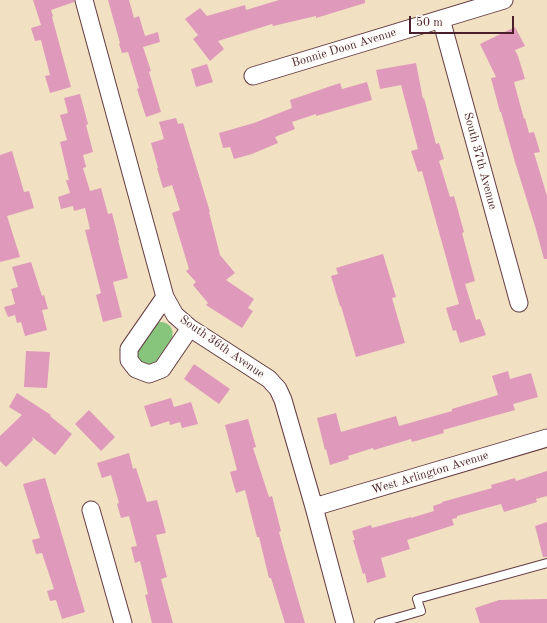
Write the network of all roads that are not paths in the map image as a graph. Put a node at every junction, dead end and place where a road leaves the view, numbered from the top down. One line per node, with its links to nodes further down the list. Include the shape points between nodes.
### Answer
1 (84, 0): 5 (street, South 36th Avenue)
2 (504, 0): 3 (street, Bonnie Doon Avenue)
3 (441, 19): 4 (street, Bonnie Doon Avenue); 6 (street, South 37th Avenue)
4 (253, 76)
5 (165, 297): 7 (street, South 36th Avenue, via 175,315); 7 (street, via 129,349 129,360 136,369 149,374 162,368)
6 (519, 303)
7 (190, 328): 9 (street, South 36th Avenue, via 269,379 278,389)
8 (547, 438): 9 (street, West Arlington Avenue)
9 (314, 508): 13 (street, South 36th Avenue)
10 (91, 510): 12 (street)
11 (547, 563): 14 (lane, via 417,599 421,611)
12 (123, 623)
13 (344, 623)
14 (379, 623)

